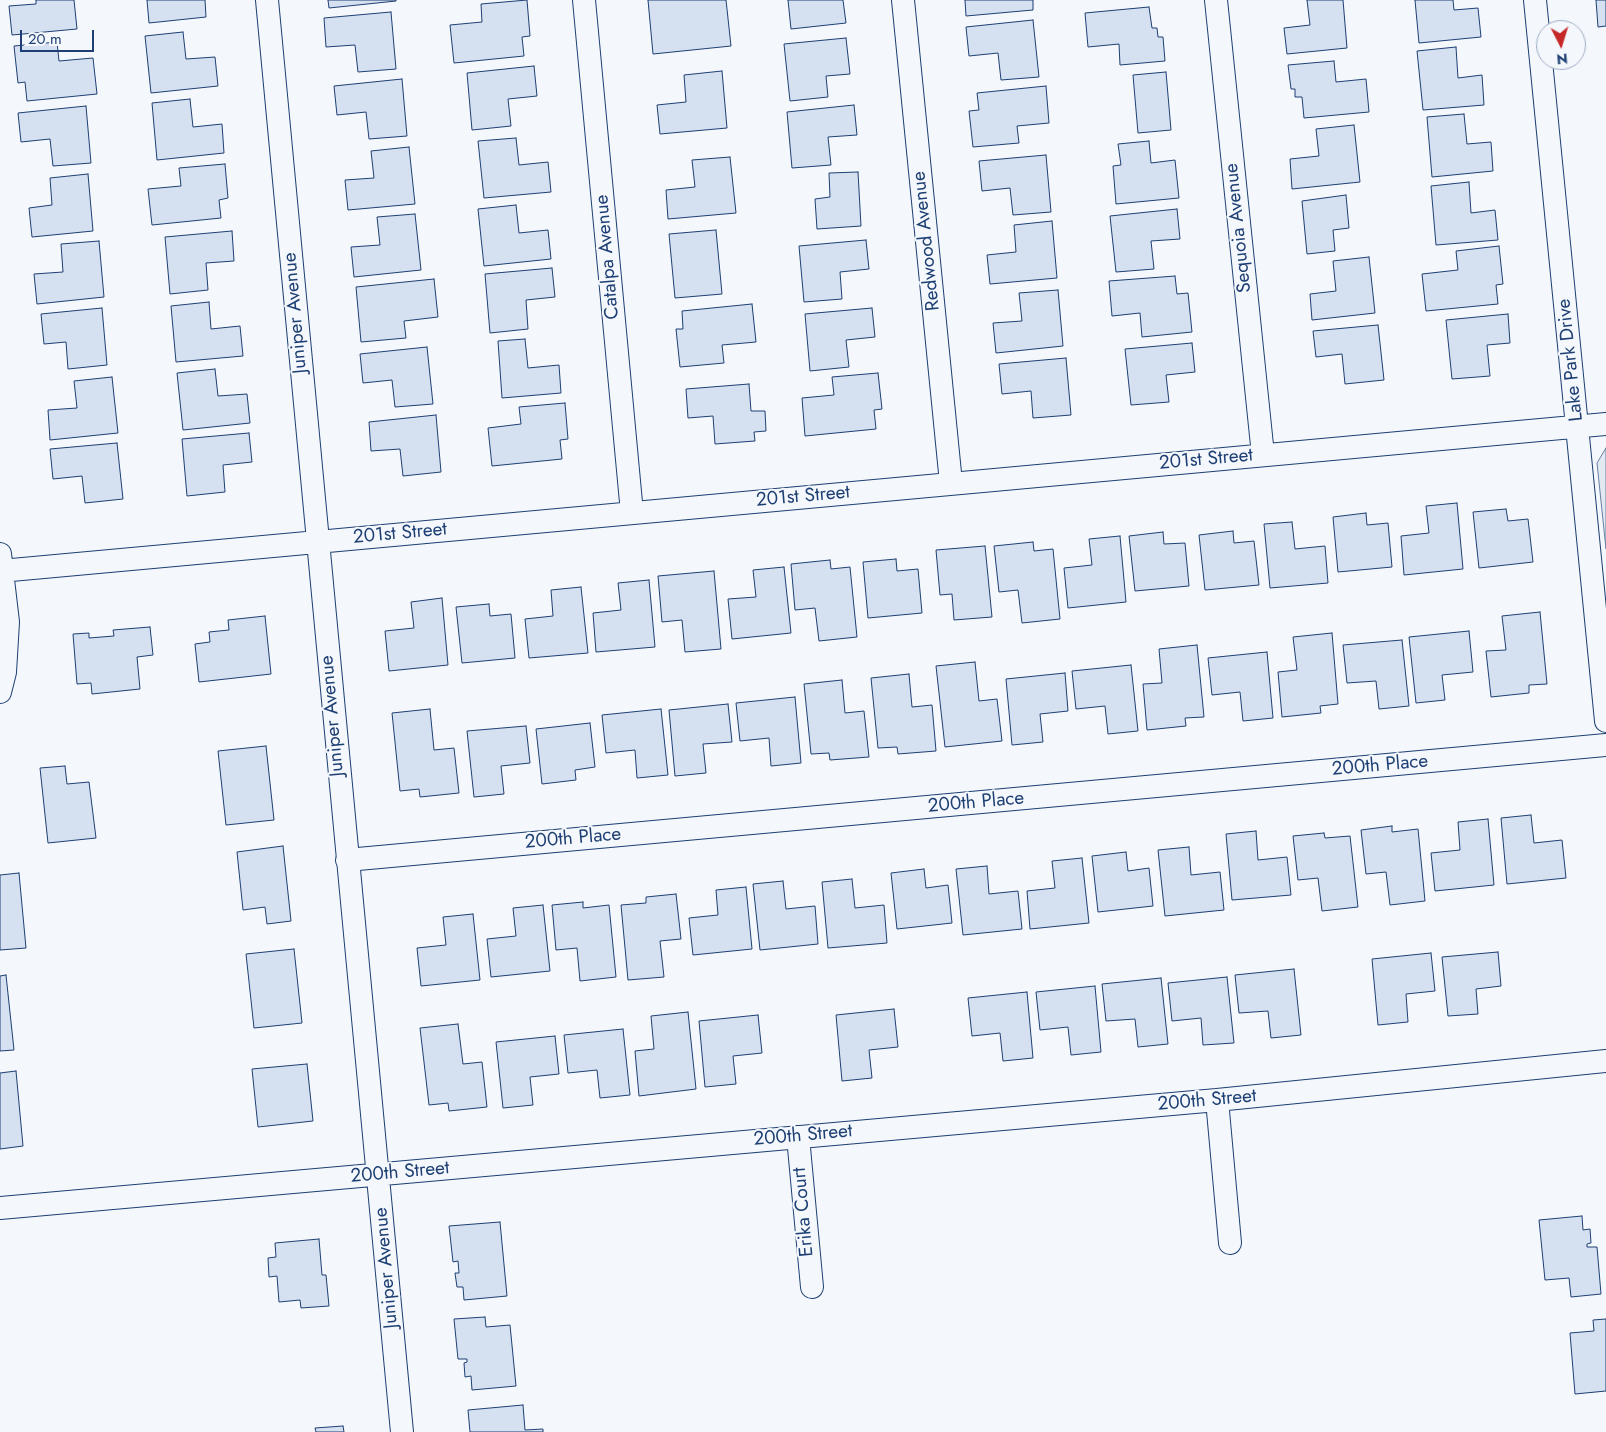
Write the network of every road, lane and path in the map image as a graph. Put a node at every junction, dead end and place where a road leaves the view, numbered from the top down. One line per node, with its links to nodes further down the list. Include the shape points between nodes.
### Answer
1 (267, 0): 11 (street, Juniper Avenue)
2 (584, 0): 10 (street, Catalpa Avenue)
3 (903, 0): 9 (street, Redwood Avenue)
4 (1216, 0): 8 (street, Sequoia Avenue)
5 (1535, 0): 7 (street, Lake Park Drive)
6 (1606, 424): 7 (street, 201st Street)
7 (1577, 427): 8 (street, 201st Street); 14 (street, Lake Park Drive)
8 (1263, 455): 9 (street, 201st Street)
9 (950, 483): 10 (street, 201st Street)
10 (632, 513): 11 (street, 201st Street)
11 (317, 541): 12 (street, 201st Street); 16 (street, Juniper Avenue)
12 (0, 565): 13 (street, via 7,605 7,648)
13 (0, 692)
14 (1606, 721)
15 (1606, 745): 16 (street, 200th Place)
16 (347, 860): 20 (street, Juniper Avenue)
17 (1606, 1061): 18 (street, 200th Street)
18 (1216, 1100): 19 (street, 200th Street); 22 (street)
19 (798, 1137): 20 (street, 200th Street); 23 (street, Erika Court)
20 (379, 1175): 21 (street, 200th Street); 24 (street, Juniper Avenue)
21 (0, 1208)
22 (1230, 1243)
23 (812, 1287)
24 (402, 1432)

